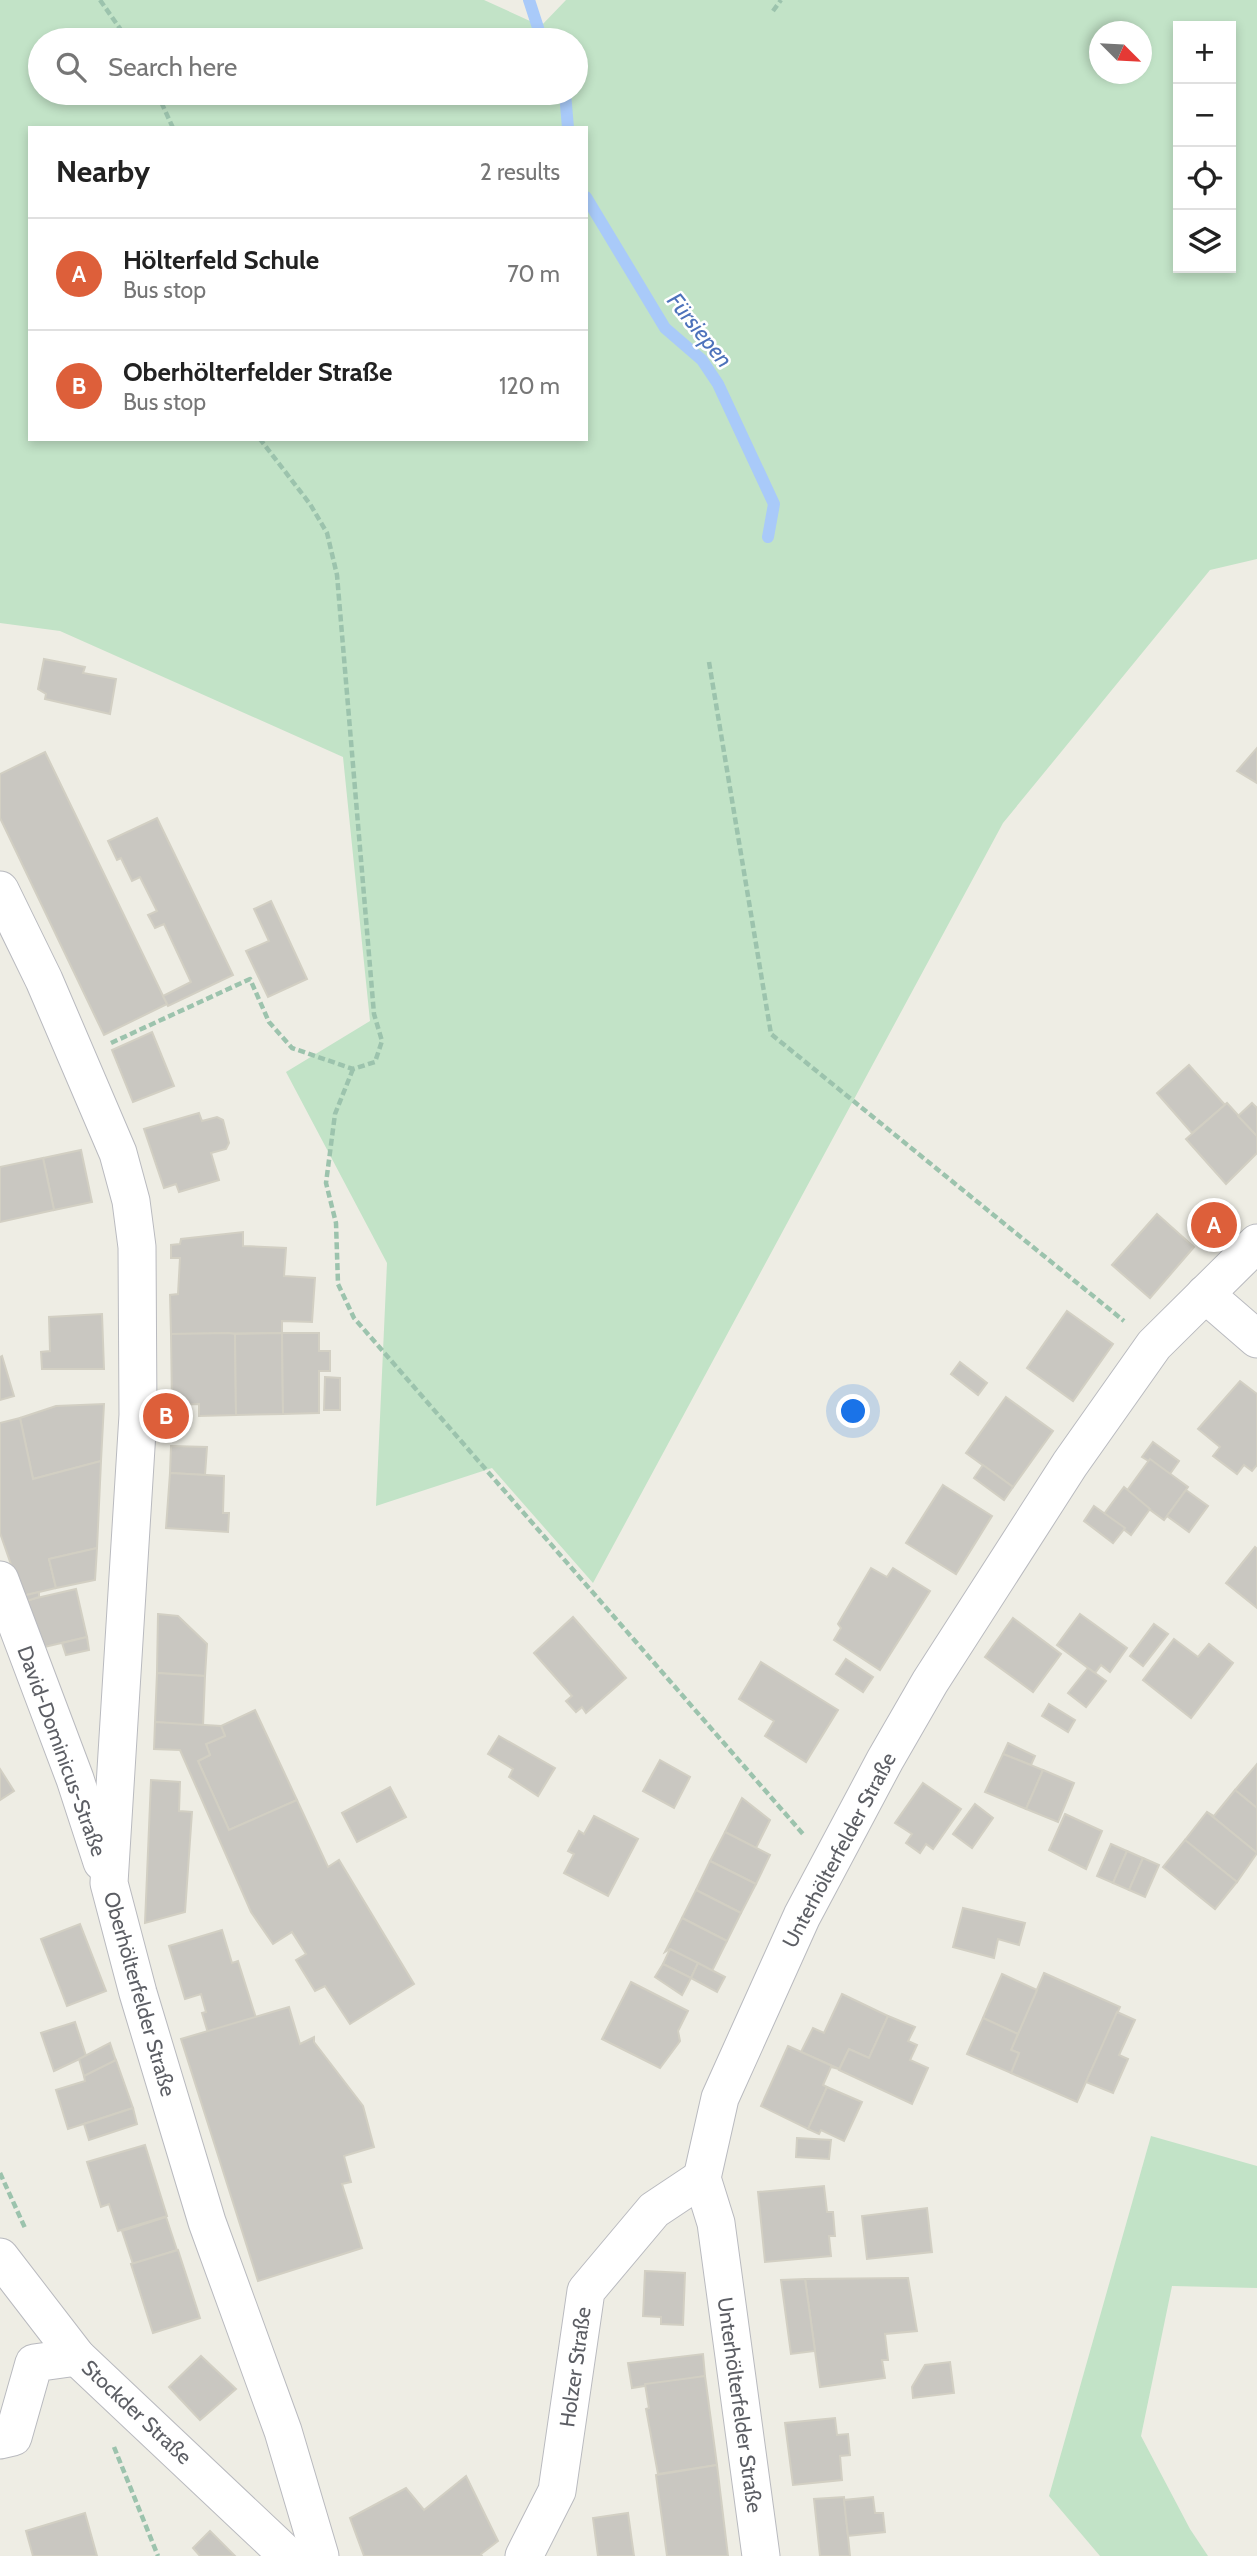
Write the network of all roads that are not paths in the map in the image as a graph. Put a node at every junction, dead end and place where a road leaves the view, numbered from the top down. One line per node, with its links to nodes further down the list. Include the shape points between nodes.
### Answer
1 (0, 890): 6 (street, Oberhölterfelder Straße, via 118,1153 131,1201 137,1261 138,1415)
2 (1257, 1243): 3 (street, Unterhölterfelder Straße)
3 (1205, 1294): 4 (street); 7 (street, Unterhölterfelder Straße, via 1154,1345 1070,1464 930,1682 829,1864 754,2018 720,2098)
4 (1257, 1339)
5 (0, 1580): 6 (street, David-Dominicus-Straße)
6 (109, 1883): 12 (street, Oberhölterfelder Straße, via 207,2221 282,2431)
7 (702, 2178): 13 (street, Holzer Straße, via 654,2210 586,2291 557,2491); 14 (street, Unterhölterfelder Straße, via 716,2223)
8 (0, 2257): 9 (street, Stockder Straße)
9 (77, 2357): 10 (street, via 34,2363 13,2437); 11 (street, Stockder Straße)
10 (0, 2440)
11 (288, 2556)
12 (320, 2556)
13 (524, 2556)
14 (761, 2556)

